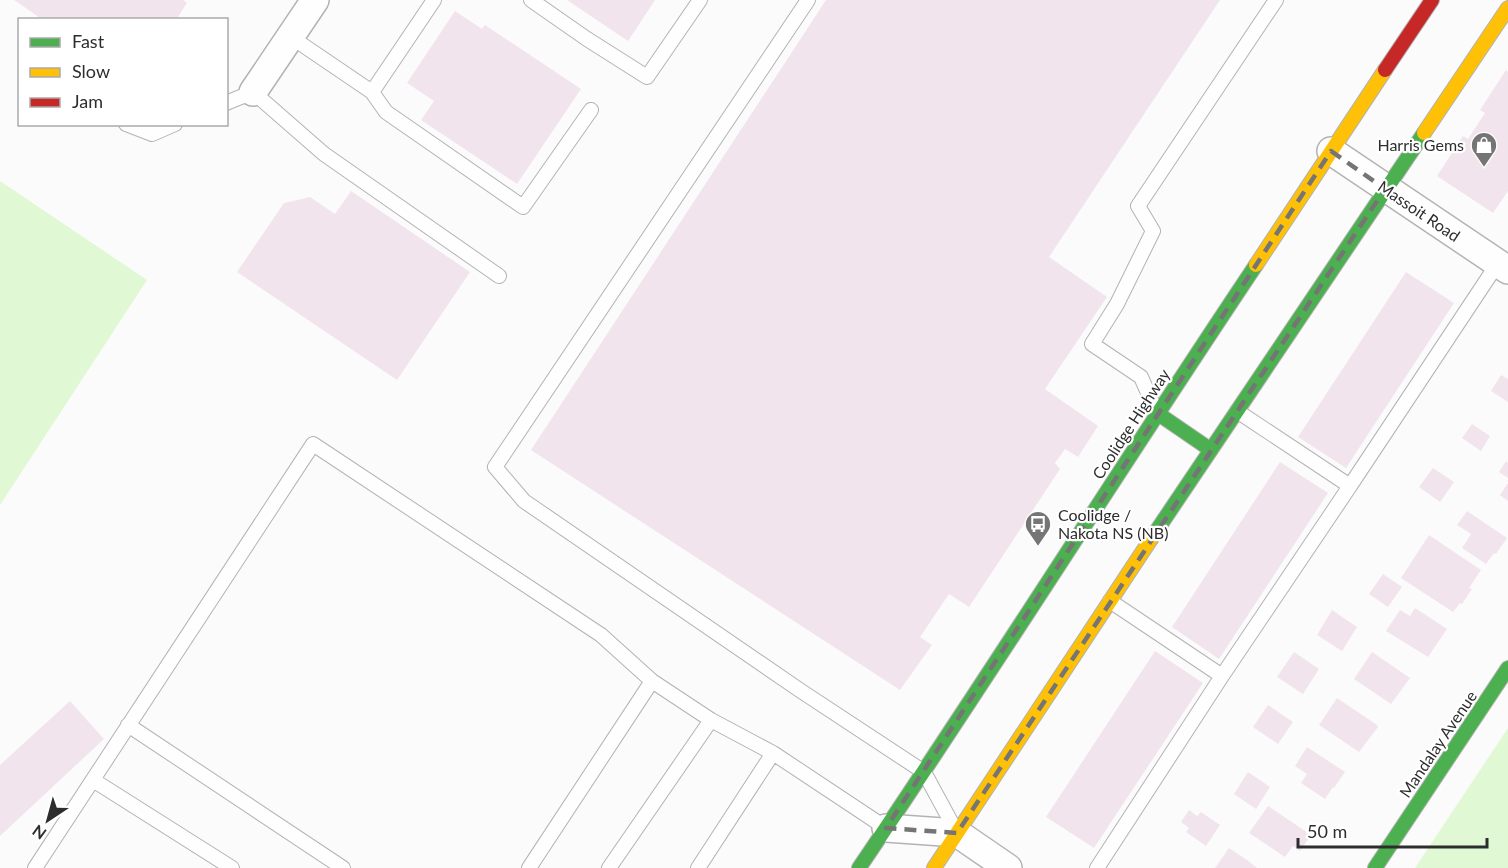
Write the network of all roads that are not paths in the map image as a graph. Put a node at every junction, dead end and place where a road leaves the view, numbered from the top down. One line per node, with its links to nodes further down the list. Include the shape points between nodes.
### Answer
1 (434, 0): 13 (lane)
2 (531, 0): 3 (lane, via 647,77)
3 (700, 0)
4 (808, 0): 33 (lane, via 495,467 524,501)
5 (1276, 0): 23 (lane, via 1137,206 1153,231 1092,344 1141,377)
6 (1432, 0): 18 (main road, Coolidge Highway)
7 (312, 1): 10 (street)
8 (1508, 8): 9 (main road)
9 (1493, 30): 11 (lane); 19 (main road)
10 (291, 37): 12 (street); 13 (lane)
11 (1508, 40)
12 (253, 92): 14 (lane); 21 (lane, via 324,154)
13 (372, 92): 15 (lane, via 386,112 523,207)
14 (228, 102)
15 (591, 110)
16 (131, 126): 17 (lane, via 152,134)
17 (170, 126)
18 (1331, 151): 19 (street, Massoit Road); 23 (main road, Coolidge Highway)
19 (1385, 189): 20 (street, Massoit Road); 22 (main road)
20 (1503, 267): 25 (lane)
21 (499, 276)
22 (1237, 411): 24 (main road); 25 (lane)
23 (1157, 413): 24 (main road); 33 (main road, Coolidge Highway)
24 (1211, 450): 26 (main road)
25 (1350, 486): 28 (lane)
26 (1110, 601): 28 (lane); 36 (main road)
27 (1508, 668): 47 (main road, Mandalay Avenue)
28 (1222, 676): 46 (lane)
29 (652, 681): 30 (lane); 31 (lane, via 601,634 313,444); 40 (lane)
30 (711, 720): 32 (lane); 41 (lane)
31 (128, 725): 34 (lane); 39 (lane)
32 (773, 753): 35 (lane); 42 (lane)
33 (924, 772): 35 (main road, Coolidge Highway); 36 (lane)
34 (93, 780): 37 (lane); 38 (lane)
35 (886, 828): 36 (street); 43 (main road, Coolidge Highway)
36 (957, 833): 44 (main road); 45 (street)
37 (35, 868)
38 (232, 868)
39 (343, 868)
40 (529, 868)
41 (609, 868)
42 (698, 868)
43 (859, 868)
44 (934, 868)
45 (1008, 868)
46 (1097, 868)
47 (1375, 868)

